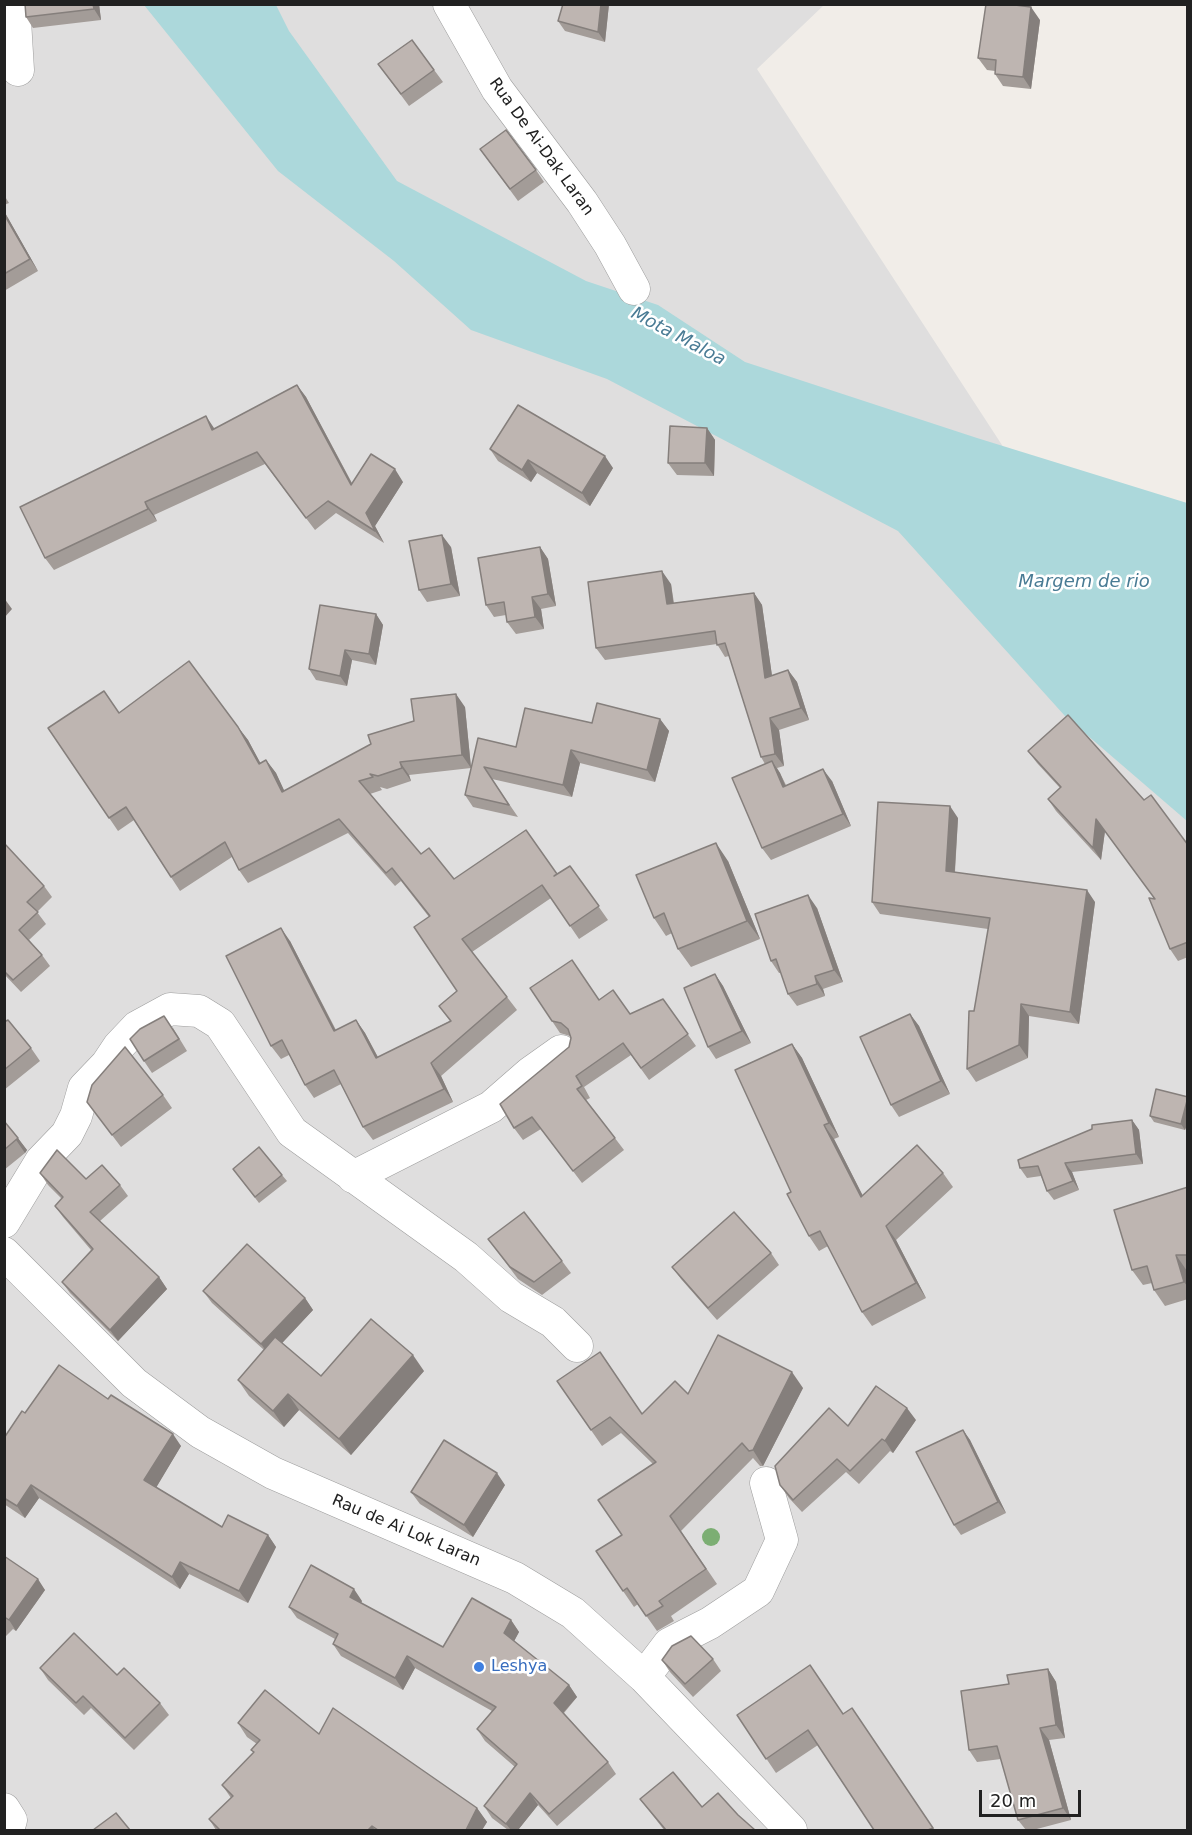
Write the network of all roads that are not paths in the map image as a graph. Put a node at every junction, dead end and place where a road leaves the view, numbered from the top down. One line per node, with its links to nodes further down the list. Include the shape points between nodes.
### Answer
1 (14, 4): 3 (street)
2 (449, 4): 4 (street, Rua De Ai-Dak Laran, via 497,89 582,202)
3 (18, 70)
4 (634, 289)
5 (561, 1051): 6 (street, via 491,1107)
6 (353, 1177): 7 (street, via 292,1132 220,1024 199,1011 170,1009 137,1027 84,1088 67,1134 41,1161); 9 (street, via 466,1257 511,1298 553,1322)
7 (4, 1222)
8 (4, 1253): 11 (street, Rau de Ai Lok Laran, via 134,1383 200,1432 303,1487 515,1578 573,1613)
9 (577, 1346)
10 (766, 1483): 11 (street, via 782,1540 758,1592 669,1644)
11 (644, 1677): 14 (street, Rau de Ai Lok Laran)
12 (4, 1809): 13 (street, via 11,1820)
13 (8, 1830)
14 (791, 1830)

